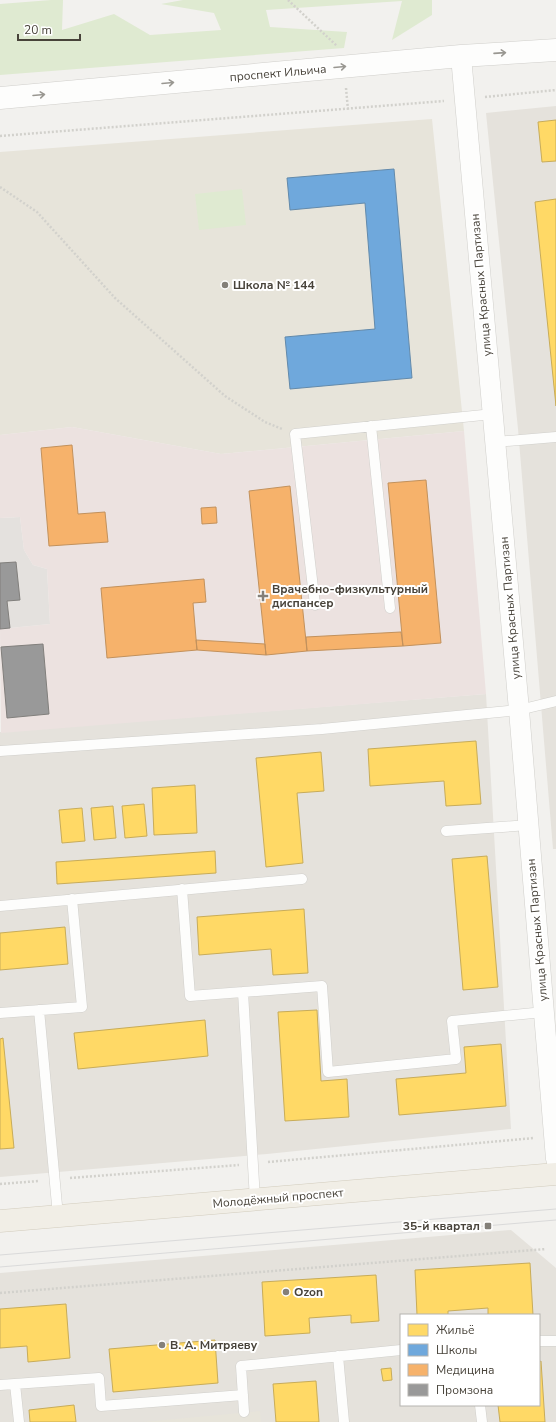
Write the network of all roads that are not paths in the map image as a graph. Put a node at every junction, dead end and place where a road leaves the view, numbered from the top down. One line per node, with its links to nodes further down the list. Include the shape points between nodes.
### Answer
1 (556, 50): 2 (street, проспект Ильича, one-way to 1)
2 (461, 56): 3 (street, проспект Ильича, one-way to 2); 4 (street, улица Красных Партизан)
3 (0, 98)
4 (493, 414): 5 (lane); 7 (street, улица Красных Партизан)
5 (371, 426): 8 (lane, via 295,434); 9 (lane)
6 (556, 437): 7 (lane)
7 (495, 442): 11 (street, улица Красных Партизан)
8 (315, 605)
9 (390, 608)
10 (556, 701): 11 (lane)
11 (519, 710): 12 (lane, via 322,729); 13 (street, улица Красных Партизан)
12 (0, 751)
13 (529, 825): 14 (lane); 21 (street, улица Красных Партизан)
14 (446, 831)
15 (302, 879): 16 (lane)
16 (182, 890): 17 (lane); 19 (lane, via 190,996)
17 (72, 899): 18 (lane); 20 (lane, via 82,1007)
18 (0, 906)
19 (244, 992): 21 (lane, via 322,986 328,1072 456,1060 452,1021); 25 (lane)
20 (39, 1010): 22 (lane); 26 (lane)
21 (544, 1012): 23 (street, улица Красных Партизан)
22 (0, 1013)
23 (556, 1159)
24 (556, 1174): 25 (main road, Молодёжный проспект)
25 (255, 1200): 26 (main road, Молодёжный проспект)
26 (58, 1216): 27 (main road, Молодёжный проспект)
27 (0, 1221)
28 (540, 1341): 29 (lane)
29 (556, 1341)
30 (400, 1350): 31 (lane)
31 (338, 1356): 34 (lane, via 241,1366); 38 (lane)
32 (15, 1384): 33 (lane); 34 (lane, via 99,1378 101,1406); 37 (lane)
33 (0, 1386)
34 (243, 1395): 36 (lane)
35 (480, 1406): 39 (lane)
36 (244, 1412)
37 (19, 1422)
38 (344, 1422)
39 (482, 1422)

